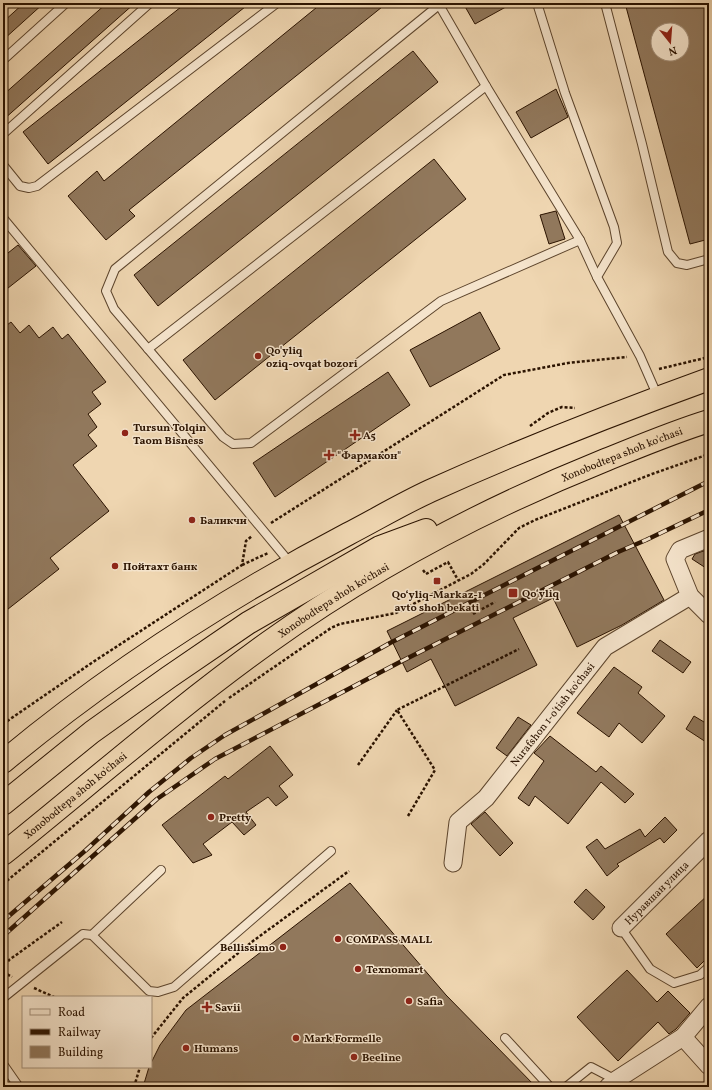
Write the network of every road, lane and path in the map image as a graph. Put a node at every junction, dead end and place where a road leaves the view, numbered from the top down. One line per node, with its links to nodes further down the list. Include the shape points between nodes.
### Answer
1 (66, 3): 7 (lane)
2 (150, 3): 9 (lane)
3 (277, 3): 10 (lane, via 37,186 20,186)
4 (537, 3): 14 (lane, via 565,93 614,226 617,243)
5 (604, 3): 13 (lane, via 668,252 677,263 687,265)
6 (438, 4): 8 (lane); 15 (lane, via 115,269 106,291 114,309)
7 (3, 60)
8 (486, 86): 12 (lane); 15 (lane)
9 (3, 134)
10 (3, 165)
11 (3, 218): 22 (lane)
12 (580, 240): 14 (lane); 15 (lane, via 441,302 251,443 233,444 223,437)
13 (709, 259)
14 (597, 277): 16 (lane)
15 (148, 349)
16 (640, 356): 18 (lane); 22 (path, via 568,363 504,375)
17 (709, 379): 18 (highway)
18 (659, 398): 24 (highway, via 429,492)
19 (709, 421): 21 (highway, Xonobodtepa shoh ko'chasi, via 645,444)
20 (709, 454): 26 (path, via 652,474 519,528 476,570)
21 (536, 489): 38 (highway, via 380,548 288,599 248,623 92,732); 42 (highway, Xonobodtepa shoh ko'chasi, via 395,560 270,642 221,678)
22 (262, 528): 24 (lane); 33 (path, via 246,541 242,565)
23 (709, 538): 27 (street, via 680,550 675,559)
24 (291, 564): 34 (highway, via 178,633)
25 (423, 570): 26 (path, via 426,574 448,562)
26 (458, 580): 46 (path, via 396,614 340,624 331,628 228,698)
27 (690, 596): 30 (street); 43 (street, Nurafshon 1-o'tish ko'chasi, via 605,647 486,798 458,822)
28 (495, 602): 29 (path)
29 (473, 614)
30 (709, 614)
31 (519, 649): 32 (path)
32 (397, 710): 37 (path); 39 (path, via 435,770)
33 (3, 724)
34 (33, 737): 35 (highway); 36 (highway)
35 (3, 756)
36 (3, 762)
37 (358, 765)
38 (3, 804)
39 (408, 816)
40 (709, 840): 48 (street, Нуравшан улица)
41 (331, 851): 49 (lane, via 174,987 158,992 149,991)
42 (3, 854)
43 (453, 863)
44 (161, 870): 49 (lane)
45 (349, 871): 54 (path, via 253,941 183,998)
46 (3, 884)
47 (62, 922): 51 (path, via 9,960)
48 (621, 928): 50 (lane, via 650,969 674,982 700,975)
49 (92, 935): 52 (lane, via 83,934)
50 (709, 967)
51 (3, 970)
52 (3, 998)
53 (709, 1006): 55 (street)
54 (152, 1037)
55 (683, 1037): 58 (street); 60 (street)
56 (505, 1038): 63 (lane)
57 (3, 1064): 61 (lane)
58 (709, 1066)
59 (140, 1068): 62 (path)
60 (612, 1083): 64 (lane, via 591,1067)
61 (19, 1087)
62 (134, 1087)
63 (550, 1087)
64 (566, 1087)

